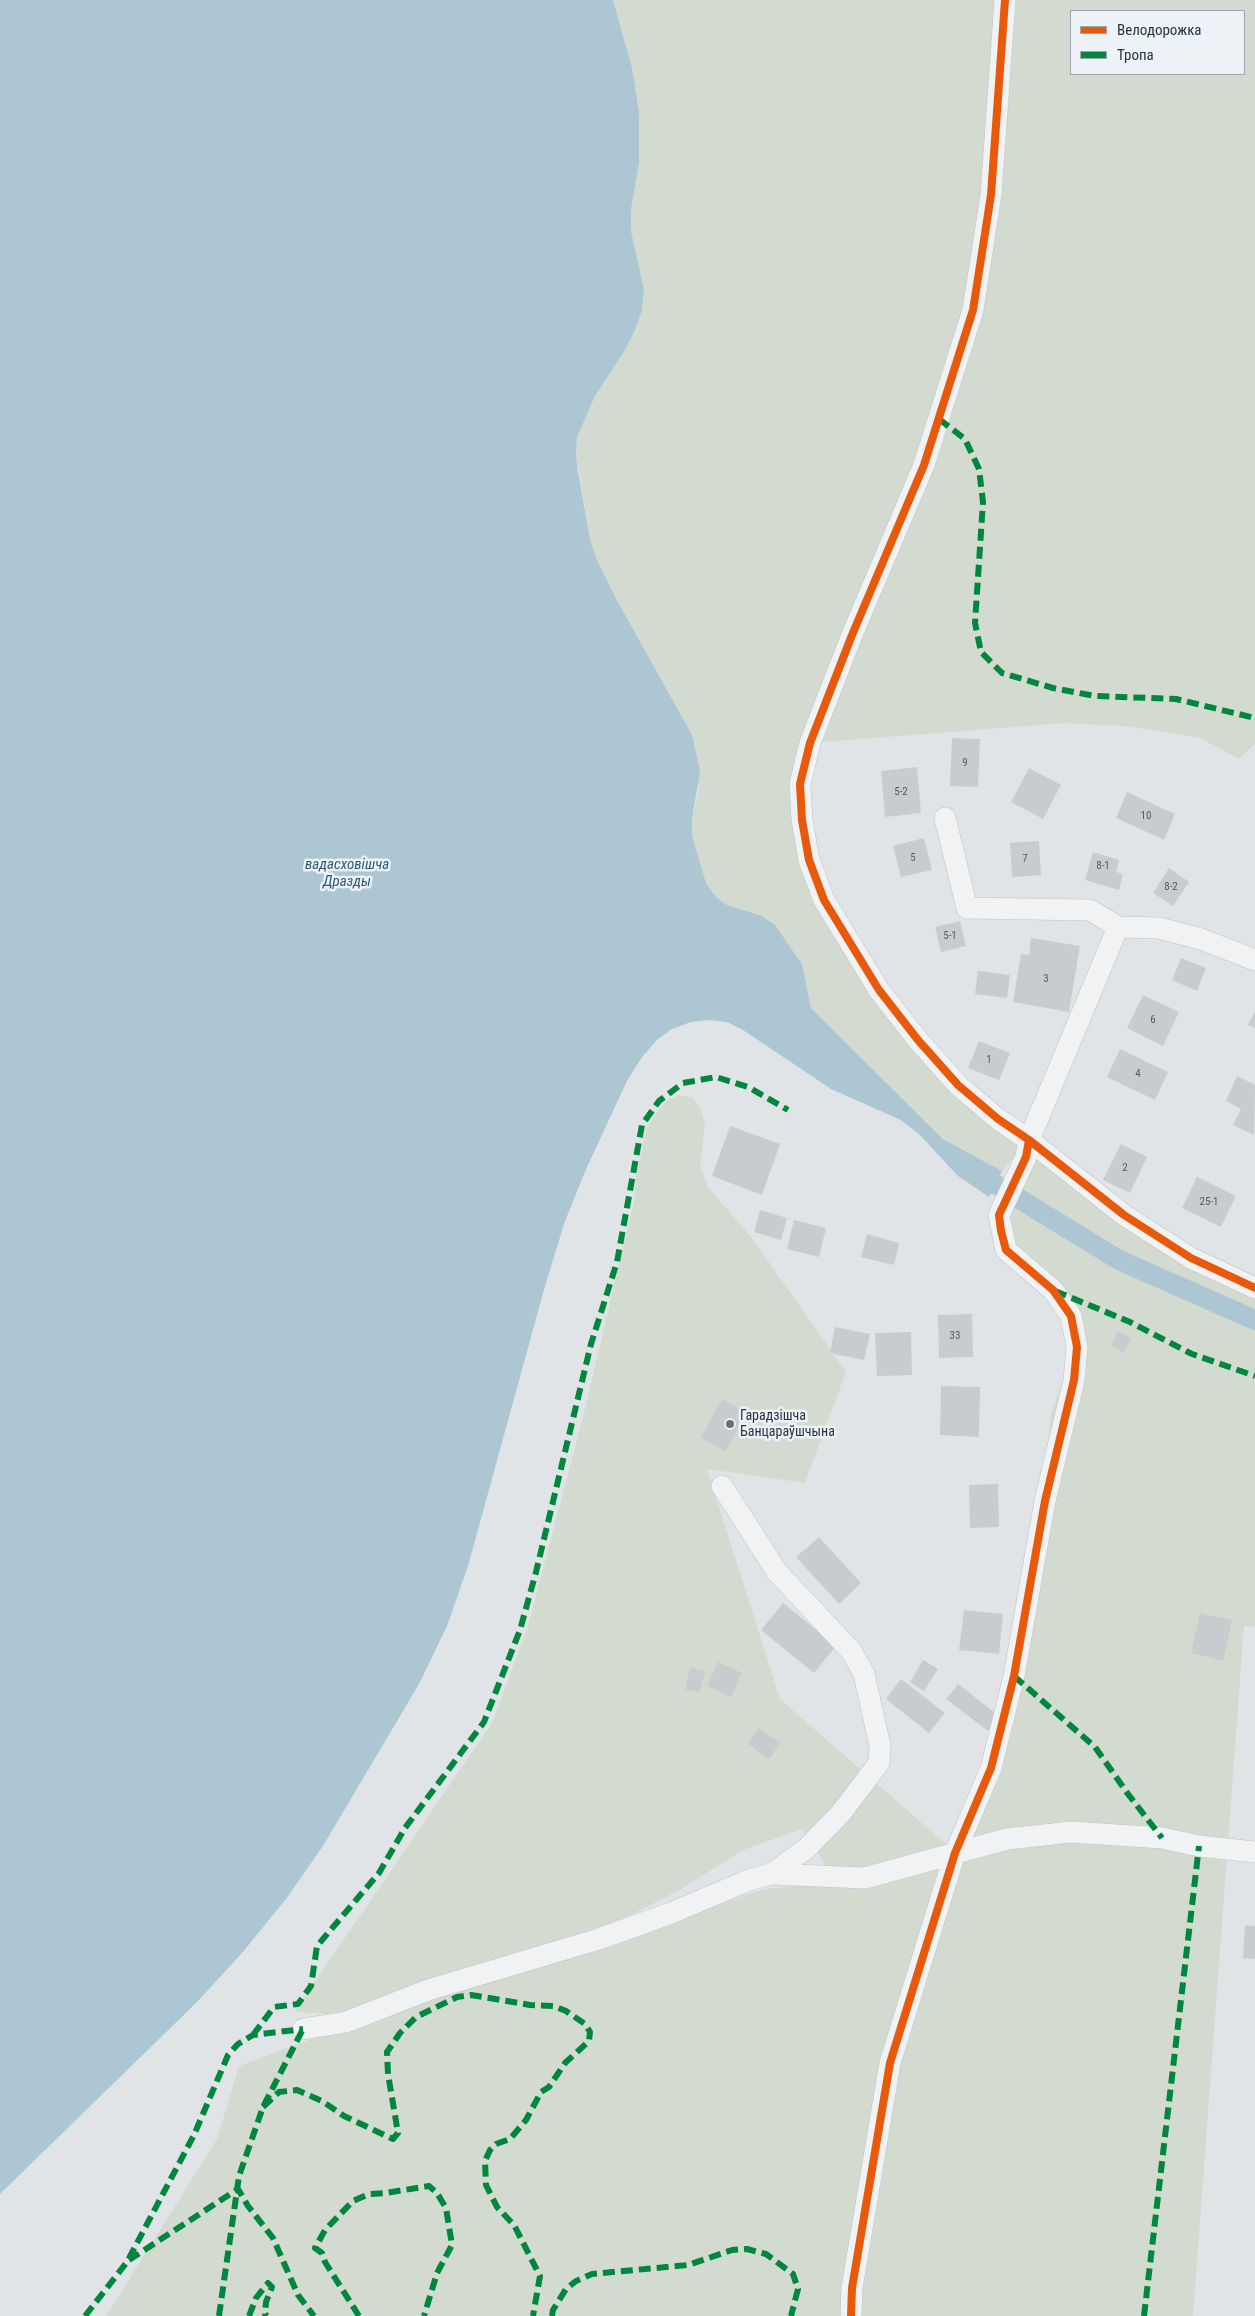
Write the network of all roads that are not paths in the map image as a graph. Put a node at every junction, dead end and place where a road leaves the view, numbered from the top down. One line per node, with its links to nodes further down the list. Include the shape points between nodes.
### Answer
1 (1005, 0): 5 (street, via 991,195 973,310 924,465 826,700 810,743 800,784 809,860 824,900 879,990 958,1084)
2 (945, 818): 3 (street, via 966,908 1090,910)
3 (1118, 927): 4 (street, via 1159,928 1201,939); 5 (street)
4 (1255, 960)
5 (1027, 1149): 6 (street, via 1191,1258); 8 (street, via 999,1216 1006,1250 1053,1290 1071,1316 1077,1346 1074,1380 1045,1501 1014,1676 991,1768)
6 (1255, 1288)
7 (722, 1486): 10 (street, via 777,1572 852,1652 864,1674 880,1746 879,1763 841,1814 807,1848)
8 (955, 1852): 9 (street, via 1007,1839 1072,1832 1162,1838); 10 (street, via 865,1878); 12 (street, via 890,2063)
9 (1255, 1852)
10 (771, 1874): 11 (street, via 599,1939 428,1990 346,2022)
11 (303, 2029)
12 (850, 2316)

